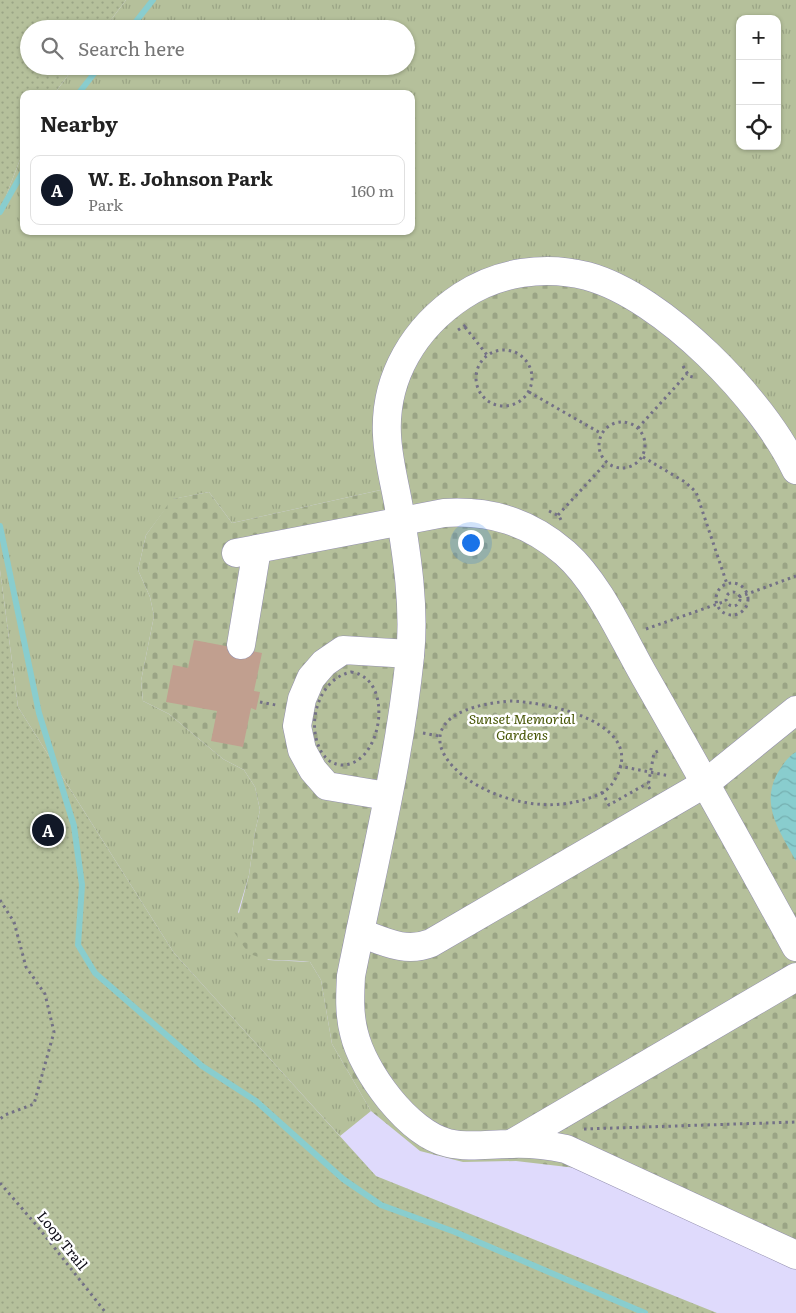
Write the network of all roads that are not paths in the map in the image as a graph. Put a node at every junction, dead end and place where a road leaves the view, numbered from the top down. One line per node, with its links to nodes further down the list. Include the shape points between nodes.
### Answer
1 (796, 470): 2 (lane, via 769,424 713,348 615,286 578,274 554,271 514,274 443,297 400,366 392,387 386,433)
2 (401, 520): 3 (lane, via 247,551); 4 (lane, via 408,581); 6 (lane, via 444,513 492,514 527,526 566,554 595,590)
3 (241, 645)
4 (410, 654): 7 (lane); 7 (lane, via 343,650 324,663 311,678 296,726 302,750 313,770 328,786)
5 (796, 710): 6 (lane)
6 (706, 783): 8 (lane, via 421,948 399,947); 9 (lane)
7 (387, 796): 8 (lane)
8 (361, 933): 11 (lane, via 351,976 350,1015 362,1055 384,1090 411,1121 447,1143 470,1146)
9 (796, 947)
10 (796, 977): 11 (lane)
11 (511, 1144): 12 (lane, via 546,1144 588,1157)
12 (796, 1254)

